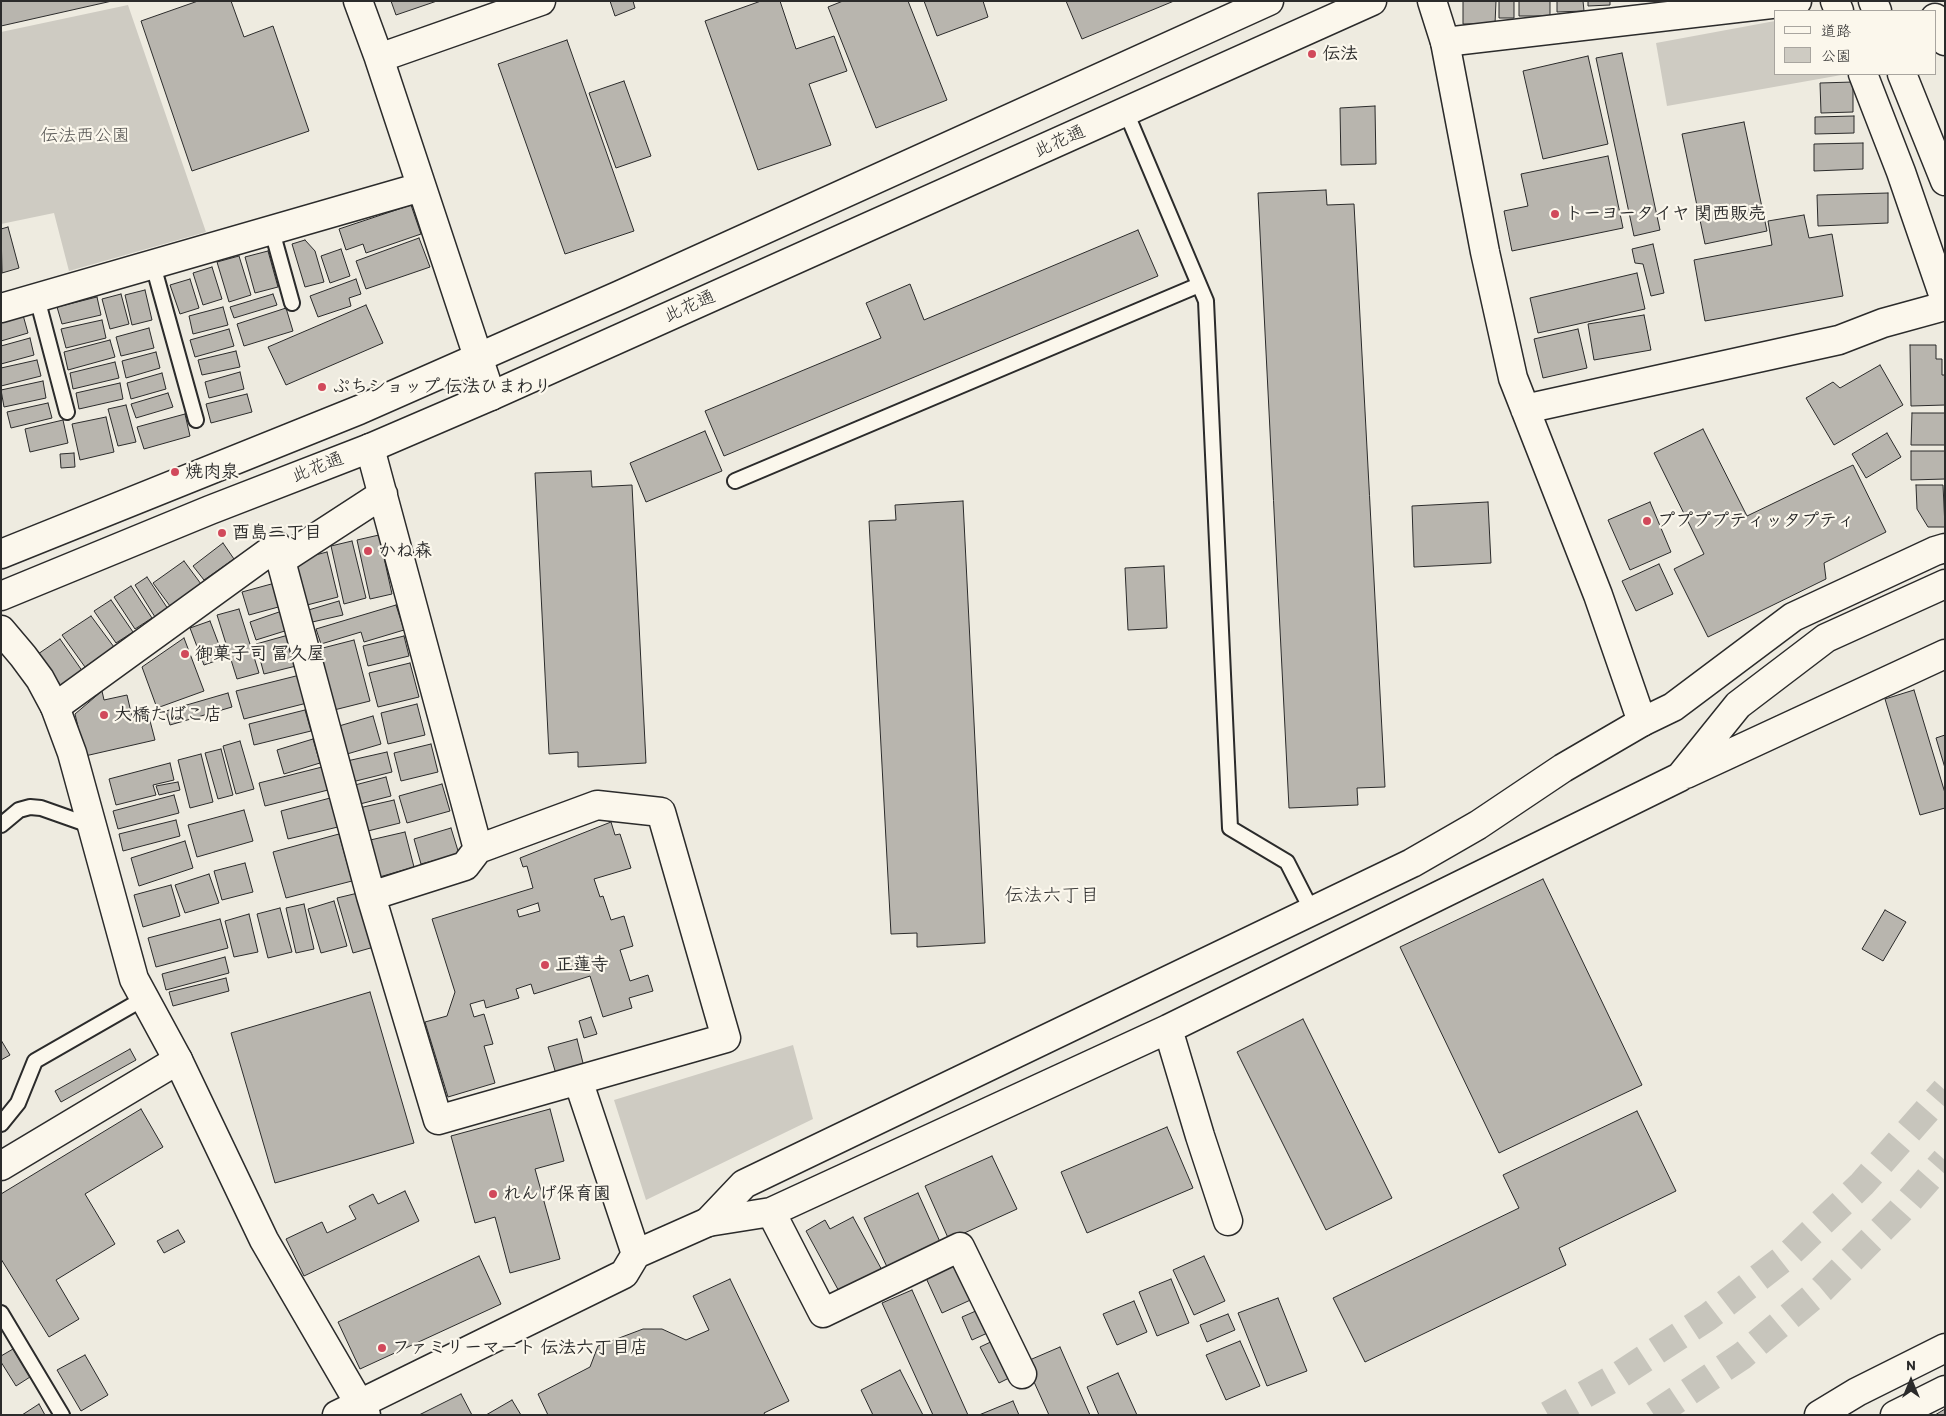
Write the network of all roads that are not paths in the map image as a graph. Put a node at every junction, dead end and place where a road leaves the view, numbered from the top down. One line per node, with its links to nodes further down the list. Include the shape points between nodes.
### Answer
1 (358, 1): 10 (main road)
2 (541, 1): 10 (main road)
3 (1269, 1): 24 (main road)
4 (1372, 1): 13 (main road, 此花通)
5 (1432, 1): 9 (main road)
6 (1797, 1): 9 (main road)
7 (1936, 20): 8 (main road)
8 (1945, 41)
9 (1445, 42): 26 (main road, via 1486,260 1513,378)
10 (379, 58): 15 (main road)
11 (1863, 75): 20 (main road)
12 (1902, 75): 14 (main road)
13 (1126, 112): 18 (lane); 25 (main road, 此花通)
14 (1940, 170)
15 (421, 187): 16 (main road); 24 (main road)
16 (272, 231): 17 (main road); 21 (lane)
17 (153, 265): 19 (main road); 28 (lane)
18 (1199, 285): 30 (lane); 46 (lane, via 1206,301 1230,828 1287,862)
19 (37, 298): 23 (main road); 27 (lane)
20 (1945, 300)
21 (292, 303)
22 (1945, 306): 26 (main road, via 1883,323 1839,340)
23 (1, 308)
24 (477, 358): 25 (main road); 33 (main road, via 359,410)
25 (491, 396): 29 (main road, 此花通)
26 (1524, 408): 40 (main road, via 1598,595)
27 (67, 412)
28 (196, 420)
29 (370, 448): 31 (main road); 36 (main road, 此花通)
30 (734, 481)
31 (383, 494): 34 (main road); 44 (main road)
32 (1945, 548): 40 (main road, via 1793,617 1673,707)
33 (1, 554)
34 (280, 561): 39 (main road, via 277,546); 45 (main road)
35 (1945, 584): 41 (main road, via 1826,638 1738,705)
36 (1, 596)
37 (1, 630): 39 (main road, via 24,656)
38 (1945, 654): 41 (main road)
39 (55, 707): 43 (main road, via 72,753)
40 (1642, 722): 46 (main road, via 1563,768 1478,826 1412,863)
41 (1680, 777): 48 (main road)
42 (1, 825): 43 (lane, via 19,810 30,807)
43 (92, 826): 47 (main road, via 134,979)
44 (478, 849): 45 (main road, via 465,866); 50 (main road, via 597,805 662,812 726,1038)
45 (371, 896): 50 (main road, via 438,1120)
46 (1312, 911): 55 (main road, via 744,1184)
47 (143, 998): 49 (main road); 51 (lane, via 35,1061 18,1104)
48 (1168, 1029): 53 (main road); 54 (main road)
49 (178, 1060): 52 (main road); 62 (main road, via 264,1240)
50 (578, 1080): 56 (main road)
51 (1, 1124)
52 (1, 1166)
53 (771, 1212): 55 (main road); 60 (main road, via 824,1313 960,1247)
54 (1228, 1221)
55 (708, 1222): 56 (main road)
56 (636, 1254): 62 (main road, via 624,1274)
57 (1, 1313): 58 (lane)
58 (6, 1330): 63 (lane)
59 (1945, 1348): 64 (main road)
60 (1022, 1374)
61 (1945, 1390): 65 (main road)
62 (354, 1411)
63 (62, 1415)
64 (1819, 1415)
65 (1895, 1415)

